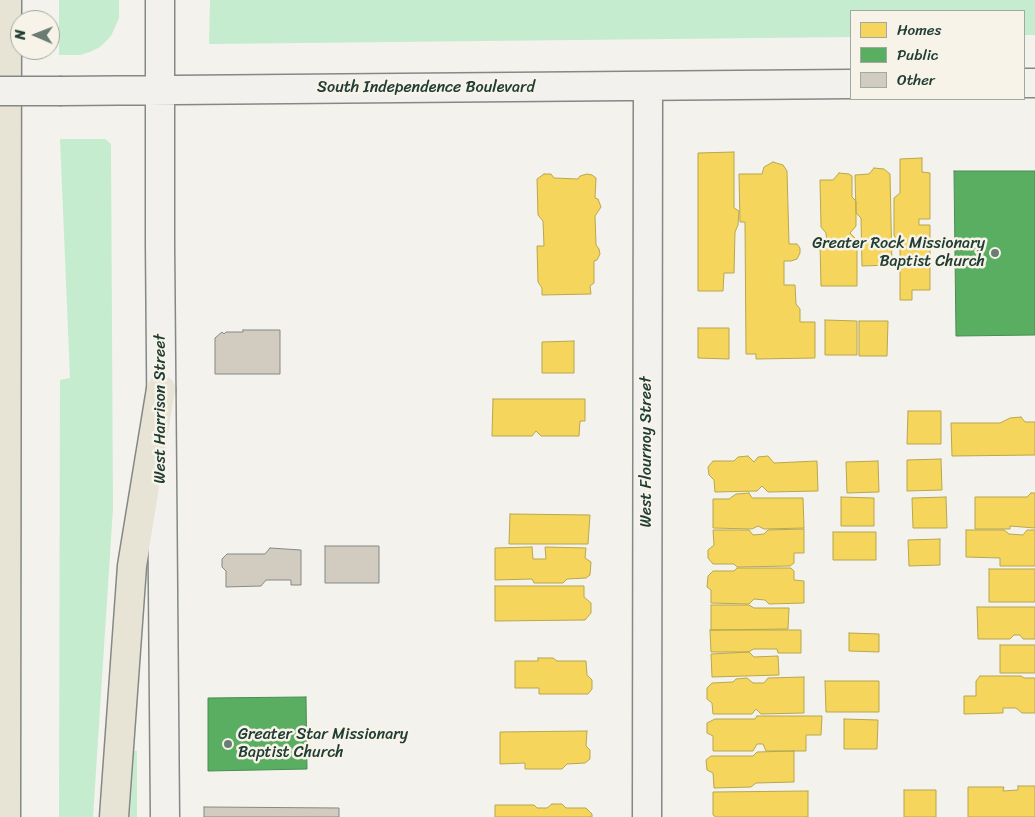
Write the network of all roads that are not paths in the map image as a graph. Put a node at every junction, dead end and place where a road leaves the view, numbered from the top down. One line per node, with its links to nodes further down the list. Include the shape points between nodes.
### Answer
1 (7, 0): 8 (highway)
2 (160, 0): 5 (street, West Harrison Street)
3 (850, 84): 4 (street, South Independence Boulevard)
4 (648, 86): 5 (street, South Independence Boulevard); 11 (street, West Flournoy Street)
5 (160, 90): 6 (street, South Independence Boulevard, bridge); 7 (street, West Harrison Street)
6 (0, 92)
7 (161, 389): 9 (highway, via 132,566); 10 (street, West Harrison Street)
8 (6, 817)
9 (114, 817)
10 (165, 817)
11 (647, 817)

